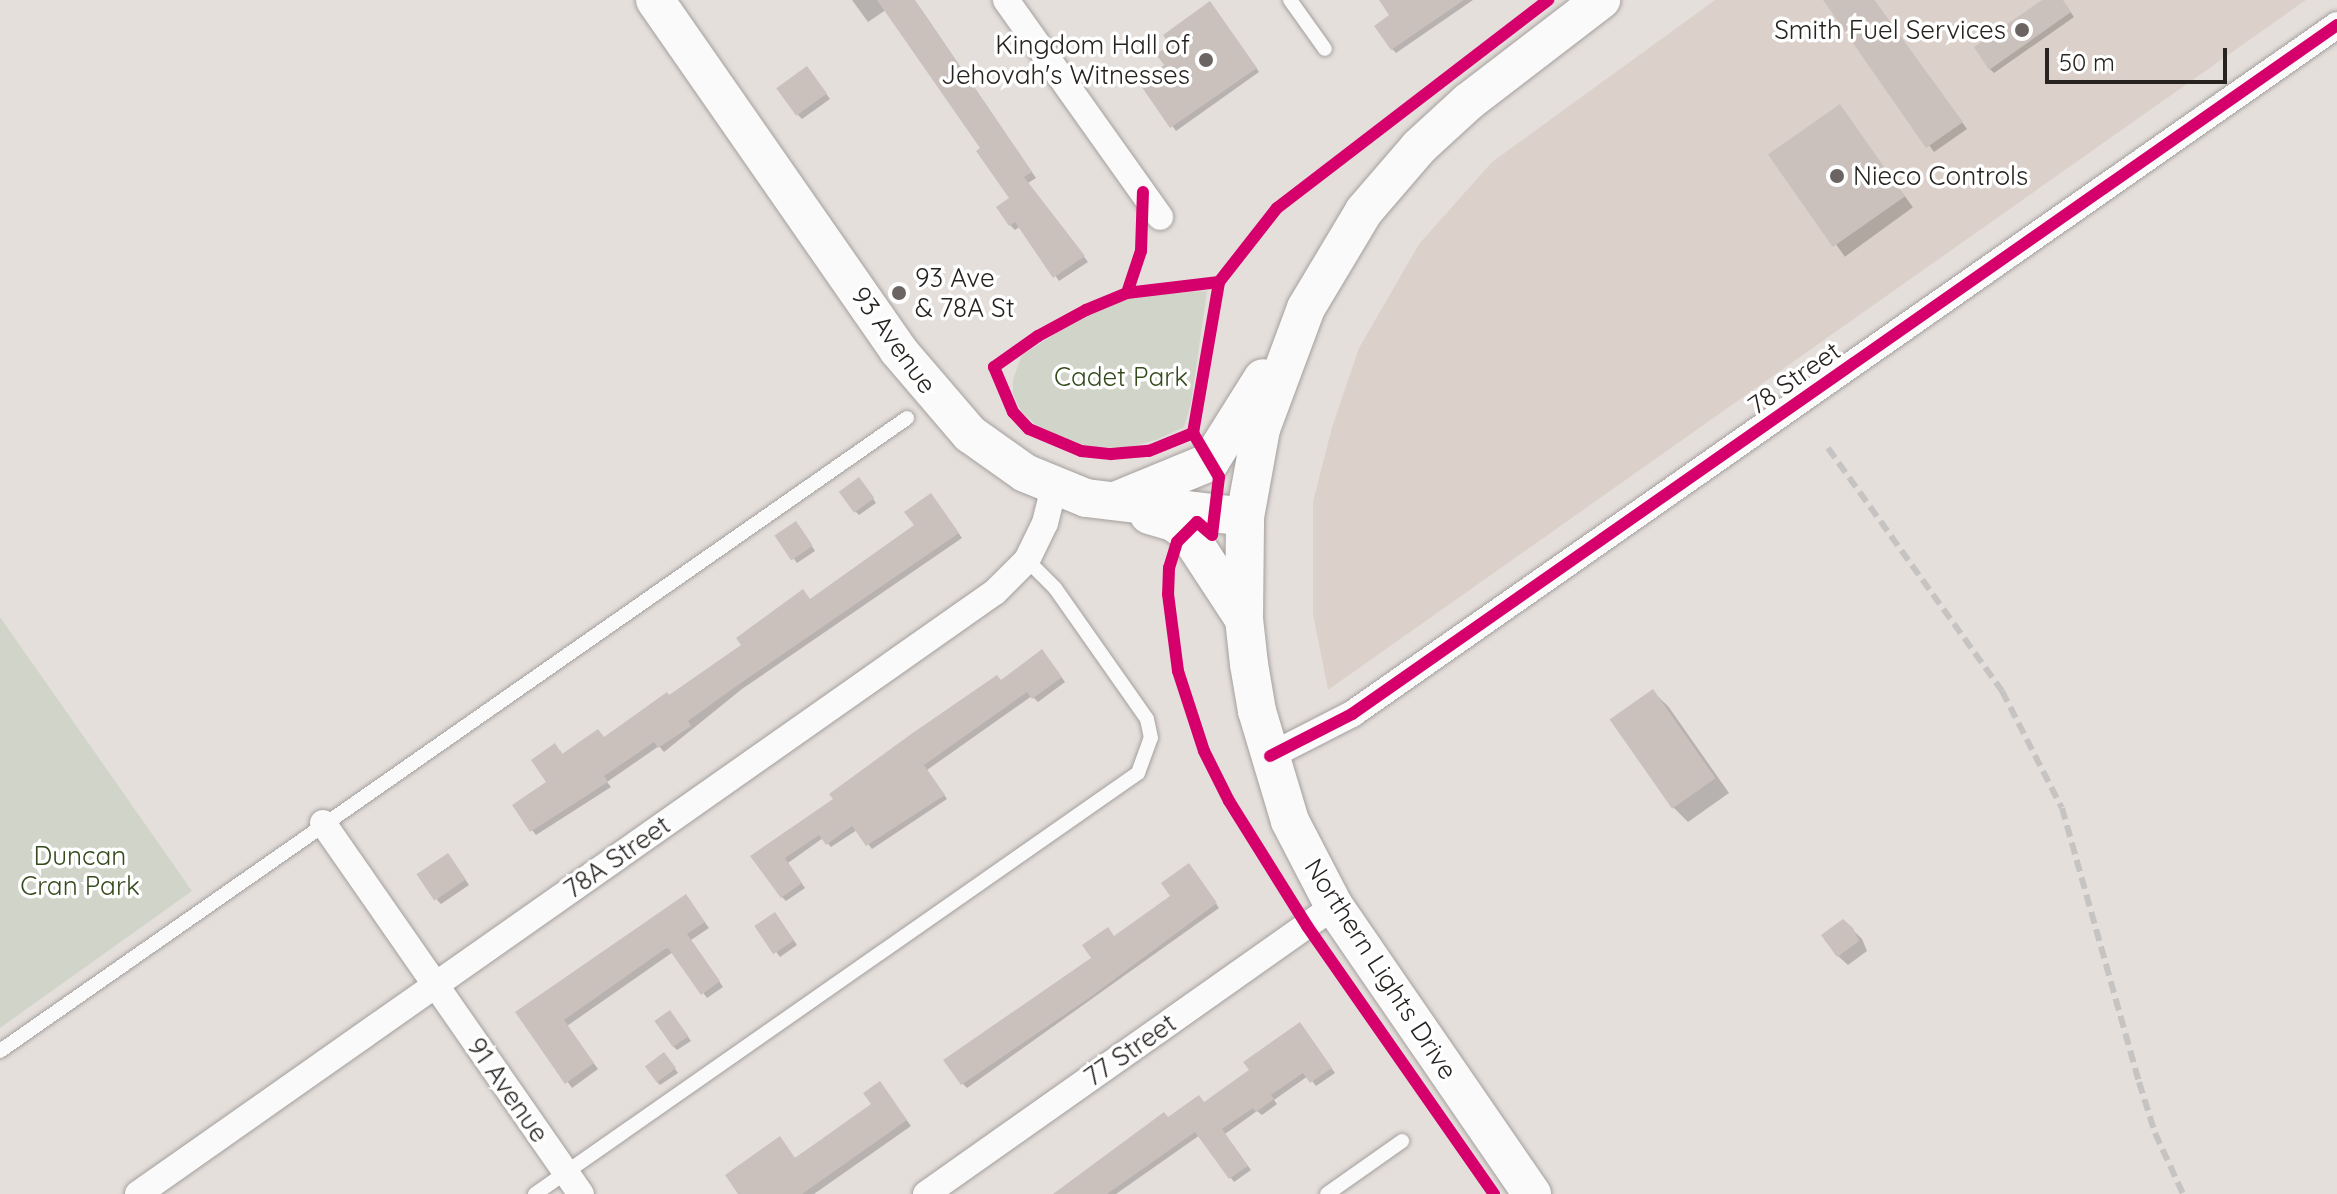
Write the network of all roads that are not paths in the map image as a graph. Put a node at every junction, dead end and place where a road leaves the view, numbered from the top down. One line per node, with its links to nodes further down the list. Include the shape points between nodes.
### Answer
1 (655, 0): 10 (main road, 93 Avenue, via 938,401 988,449)
2 (1006, 0): 7 (street)
3 (1290, 0): 6 (lane)
4 (1601, 0): 8 (main road, Northern Lights Drive, via 1468,102 1419,147 1364,211)
5 (2337, 25): 15 (street, 78 Street, via 1352,714)
6 (1325, 49)
7 (1160, 217)
8 (1306, 308): 11 (main road, via 1210,462); 12 (main road, Northern Lights Drive, via 1261,429)
9 (907, 418): 16 (lane)
10 (1054, 487): 11 (main road, 93 Avenue); 13 (street, 78A Street, via 1045,523)
11 (1112, 502): 12 (main road, 93 Avenue); 14 (main road, via 1173,522 1187,532)
12 (1245, 517): 14 (main road, Northern Lights Drive)
13 (1027, 560): 18 (street, 78A Street, via 995,592); 21 (lane, via 1055,588 1147,719 1151,738 1138,773)
14 (1244, 619): 15 (main road, Northern Lights Drive)
15 (1270, 756): 17 (main road, Northern Lights Drive, via 1290,821)
16 (323, 823): 18 (street, 91 Avenue); 19 (lane)
17 (1334, 906): 25 (street, 77 Street); 27 (main road, Northern Lights Drive)
18 (434, 985): 21 (street, 91 Avenue); 22 (street, 78A Street)
19 (0, 1051)
20 (1402, 1141): 26 (lane)
21 (566, 1172): 23 (lane); 24 (street, 91 Avenue)
22 (138, 1194)
23 (535, 1194)
24 (581, 1194)
25 (926, 1194)
26 (1327, 1194)
27 (1532, 1194)

